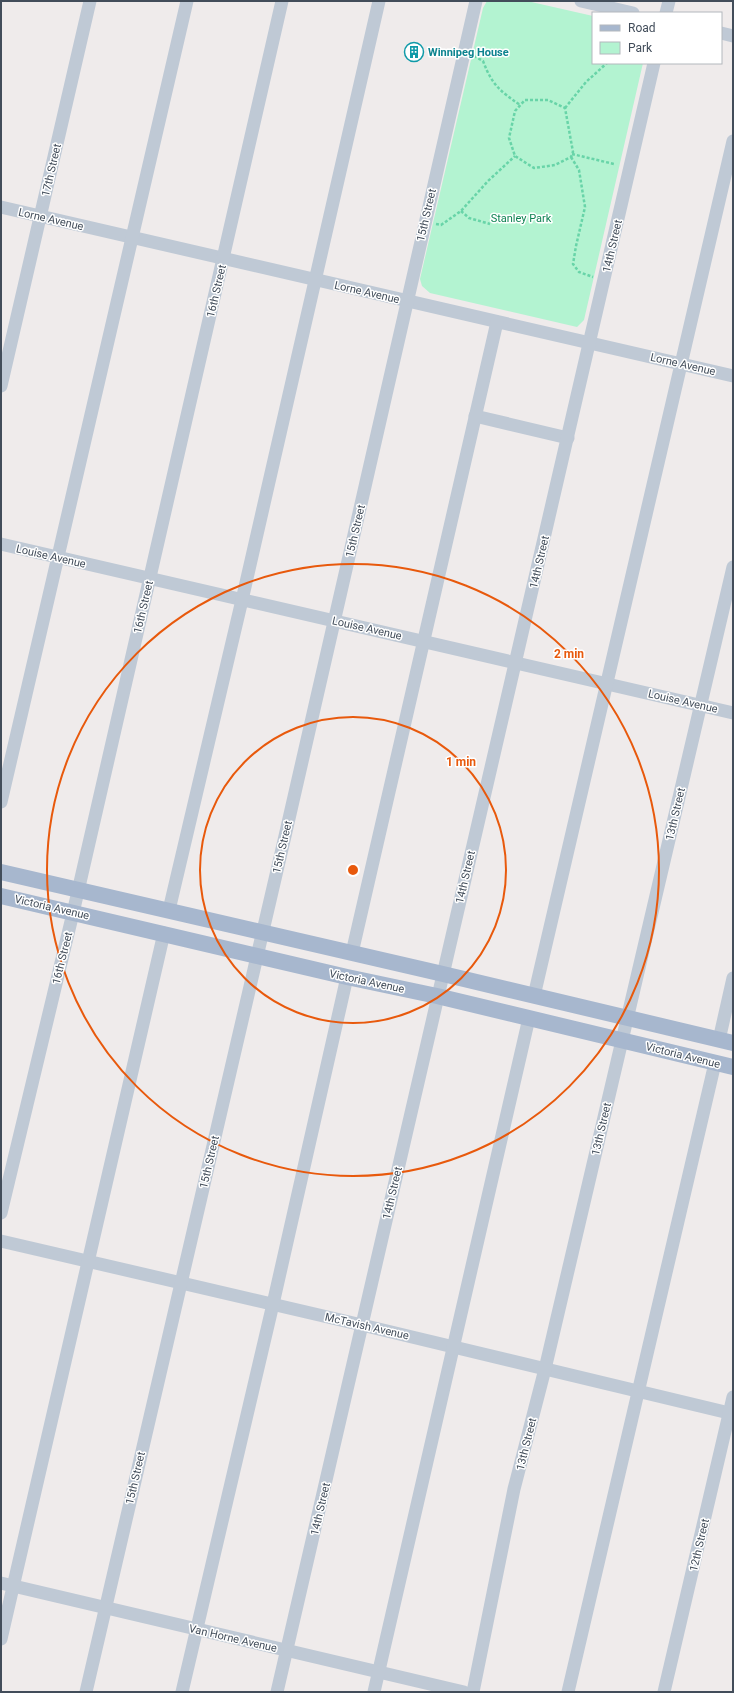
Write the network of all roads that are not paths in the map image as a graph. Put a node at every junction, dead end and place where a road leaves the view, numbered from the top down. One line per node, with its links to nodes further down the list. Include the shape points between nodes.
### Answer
1 (90, 1): 15 (street, 17th Street)
2 (186, 1): 16 (street)
3 (282, 1): 17 (street, 16th Street)
4 (379, 1): 18 (street)
5 (476, 1): 19 (street, 15th Street)
6 (580, 1): 8 (street)
7 (669, 1): 9 (street)
8 (629, 12)
9 (666, 12)
10 (722, 33): 11 (street)
11 (733, 36)
12 (654, 64): 21 (street, 14th Street)
13 (733, 141): 22 (street)
14 (1, 207): 15 (street, Lorne Avenue)
15 (40, 216): 16 (street, Lorne Avenue); 24 (street, 17th Street)
16 (131, 237): 17 (street, Lorne Avenue); 28 (street)
17 (224, 258): 18 (street, Lorne Avenue); 30 (street, 16th Street)
18 (315, 280): 19 (street, Lorne Avenue); 31 (street)
19 (406, 301): 20 (street, Lorne Avenue); 32 (street, 15th Street)
20 (497, 322): 21 (street, Lorne Avenue); 25 (street)
21 (590, 343): 22 (street, Lorne Avenue); 26 (street, 14th Street)
22 (682, 364): 23 (street, Lorne Avenue); 35 (street)
23 (733, 376)
24 (1, 386)
25 (475, 416): 26 (street); 33 (street)
26 (568, 438): 34 (street, 14th Street)
27 (1, 544): 28 (street, Louise Avenue)
28 (58, 557): 30 (street, Louise Avenue); 38 (street)
29 (733, 567): 36 (street, 13th Street)
30 (150, 578): 31 (street, Louise Avenue); 40 (street, 16th Street)
31 (242, 600): 32 (street, Louise Avenue); 42 (street)
32 (335, 621): 33 (street, Louise Avenue); 44 (street, 15th Street)
33 (424, 642): 34 (street, Louise Avenue); 46 (street)
34 (516, 663): 35 (street, Louise Avenue); 48 (street, 14th Street)
35 (607, 684): 36 (street, Louise Avenue); 52 (street)
36 (701, 706): 37 (street, Louise Avenue); 54 (street, 13th Street)
37 (733, 713)
38 (1, 802)
39 (1, 872): 40 (main road, Victoria Avenue)
40 (79, 889): 42 (main road, Victoria Avenue); 43 (street, 16th Street)
41 (1, 896): 43 (main road, Victoria Avenue)
42 (169, 910): 44 (main road, Victoria Avenue)
43 (73, 913): 45 (main road, Victoria Avenue); 59 (street, 16th Street)
44 (262, 933): 46 (main road, Victoria Avenue); 47 (street, 15th Street)
45 (164, 934): 47 (main road, Victoria Avenue); 61 (street)
46 (352, 953): 48 (main road, Victoria Avenue)
47 (258, 956): 49 (main road, Victoria Avenue); 62 (street, 15th Street)
48 (443, 974): 51 (street, 14th Street); 52 (main road, Victoria Avenue)
49 (347, 977): 51 (main road, Victoria Avenue); 63 (street)
50 (733, 978): 56 (street)
51 (437, 996): 53 (main road, Victoria Avenue); 64 (street, 14th Street)
52 (534, 996): 54 (main road, Victoria Avenue)
53 (529, 1018): 55 (main road, Victoria Avenue); 65 (street)
54 (627, 1018): 55 (street, 13th Street); 56 (main road, Victoria Avenue)
55 (622, 1040): 57 (main road, Victoria Avenue); 66 (street, 13th Street)
56 (726, 1041)
57 (715, 1063): 58 (main road, Victoria Avenue); 67 (street)
58 (733, 1067)
59 (1, 1213)
60 (1, 1241): 61 (street, McTavish Avenue)
61 (88, 1261): 62 (street, McTavish Avenue); 70 (street)
62 (180, 1283): 63 (street, McTavish Avenue); 71 (street, 15th Street)
63 (273, 1304): 64 (street, McTavish Avenue); 72 (street)
64 (362, 1325): 65 (street, McTavish Avenue); 74 (street, 14th Street)
65 (454, 1347): 66 (street, McTavish Avenue); 75 (street)
66 (545, 1369): 67 (street, McTavish Avenue); 81 (street, 13th Street, via 514,1489)
67 (638, 1391): 69 (street, McTavish Avenue); 82 (street)
68 (733, 1397): 69 (street, 12th Street)
69 (731, 1414): 83 (street, 12th Street)
70 (7, 1585): 71 (street, Van Horne Avenue); 73 (street)
71 (106, 1608): 72 (street, Van Horne Avenue); 76 (street, 15th Street)
72 (197, 1629): 74 (street, Van Horne Avenue); 77 (street)
73 (1, 1638)
74 (287, 1650): 75 (street, Van Horne Avenue); 78 (street, 14th Street)
75 (379, 1672): 79 (street); 80 (street, Van Horne Avenue)
76 (86, 1692)
77 (182, 1692)
78 (277, 1692)
79 (374, 1692)
80 (464, 1692)
81 (473, 1692)
82 (568, 1692)
83 (664, 1692)

